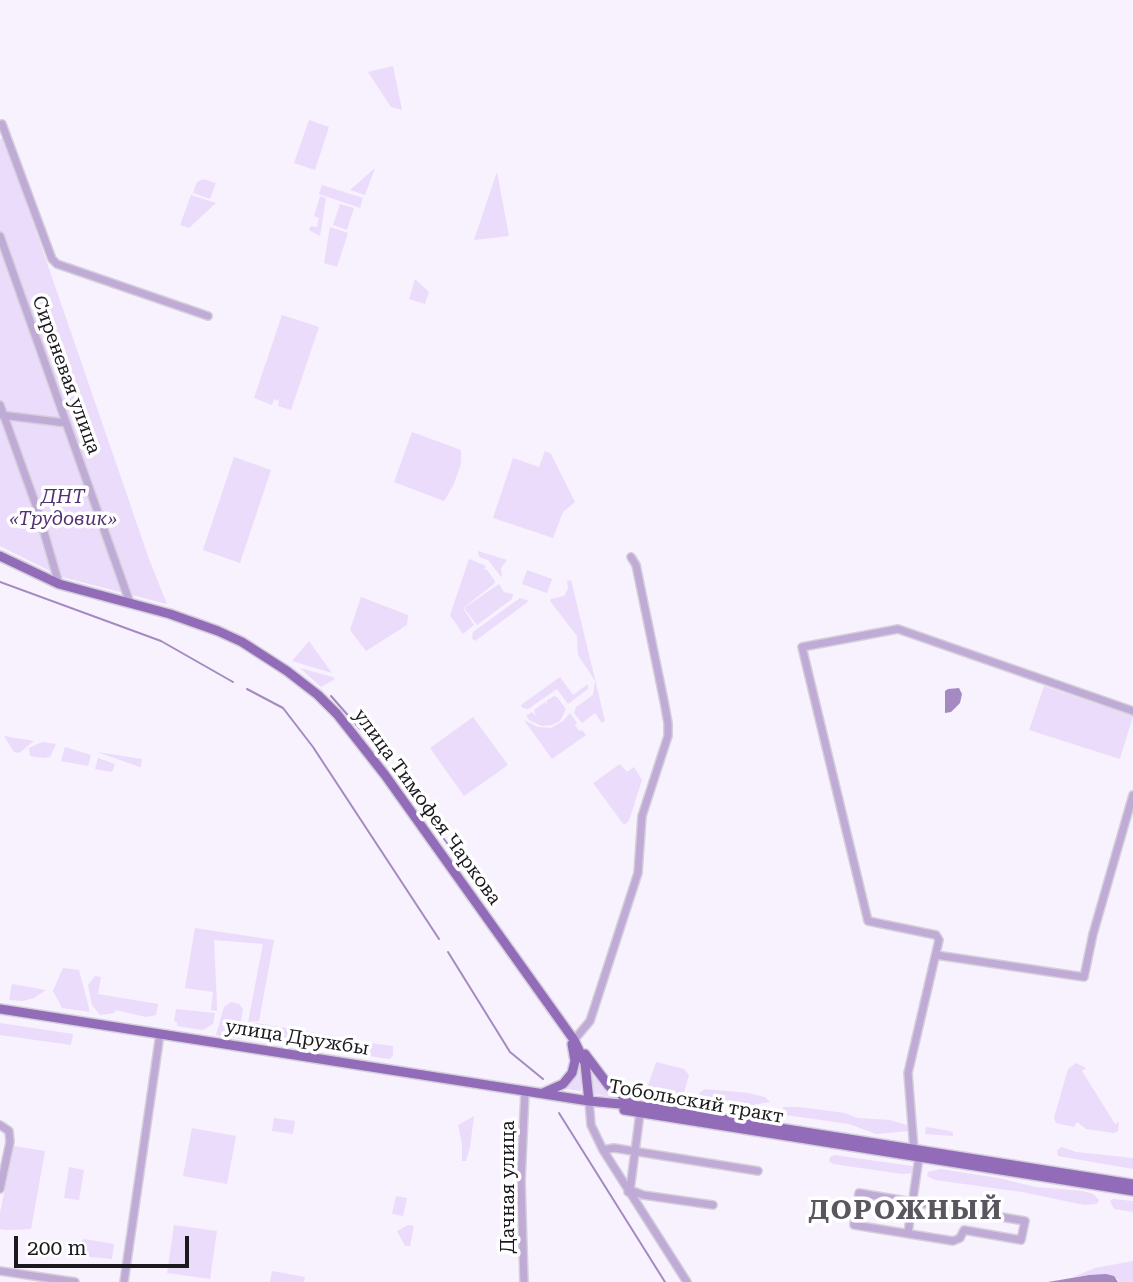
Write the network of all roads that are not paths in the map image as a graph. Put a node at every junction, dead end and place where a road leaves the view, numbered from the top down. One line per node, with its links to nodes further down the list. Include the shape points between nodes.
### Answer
1 (0, 125): 3 (street, via 57,264)
2 (0, 236): 6 (street, Сиреневая улица)
3 (208, 316)
4 (0, 405): 5 (street)
5 (2, 415): 6 (street); 9 (street)
6 (66, 423): 10 (street, Сиреневая улица)
7 (0, 556): 9 (main road, улица Тимофея Чаркова)
8 (631, 557): 17 (street, via 668,736 642,816 638,873 590,1021)
9 (59, 584): 10 (main road, улица Тимофея Чаркова)
10 (130, 603): 15 (main road, улица Тимофея Чаркова, via 242,642 318,695 385,775)
11 (1133, 711): 13 (street, via 898,629 802,647 868,921 936,935)
12 (1133, 795): 13 (street, via 1084,978)
13 (936, 955): 25 (street, via 908,1073)
14 (0, 1009): 16 (main road, улица Дружбы)
15 (564, 1027): 17 (main road, улица Тимофея Чаркова); 19 (main road, via 574,1067 563,1084)
16 (160, 1034): 18 (main road, улица Дружбы); 37 (street)
17 (574, 1040): 20 (main road, улица Тимофея Чаркова, via 585,1063); 21 (main road, via 612,1090)
18 (524, 1091): 19 (main road, улица Дружбы); 38 (street, Дачная улица)
19 (542, 1093): 20 (main road, улица Дружбы)
20 (589, 1101): 21 (main road, Тобольский тракт); 23 (street, via 592,1125)
21 (641, 1110): 24 (street); 25 (main road, Тобольский тракт)
22 (0, 1125): 28 (street, via 9,1131 10,1142)
23 (603, 1150): 24 (street); 29 (street)
24 (634, 1151): 26 (street); 29 (street)
25 (916, 1154): 27 (main road, Тобольский тракт); 30 (main road, Тобольский тракт); 31 (street)
26 (758, 1171)
27 (1133, 1184)
28 (0, 1189)
29 (629, 1191): 32 (street); 39 (street)
30 (1133, 1191)
31 (912, 1201): 33 (street); 33 (street, via 859,1192 855,1225); 33 (street, via 1025,1222 1021,1240 964,1230 953,1241)
32 (713, 1205)
33 (908, 1233)
34 (0, 1270): 35 (street)
35 (45, 1280): 36 (street)
36 (75, 1282)
37 (124, 1282)
38 (524, 1282)
39 (687, 1282)

